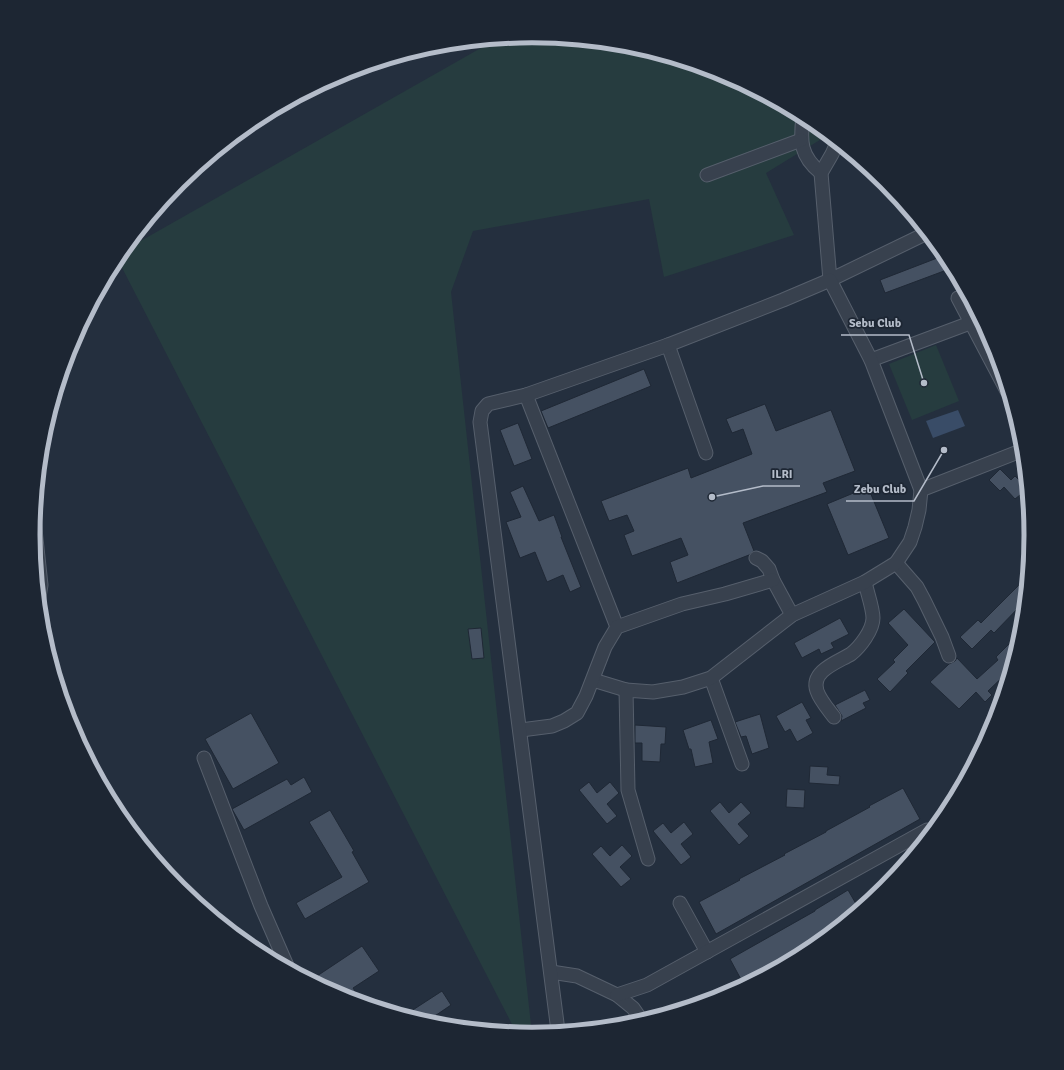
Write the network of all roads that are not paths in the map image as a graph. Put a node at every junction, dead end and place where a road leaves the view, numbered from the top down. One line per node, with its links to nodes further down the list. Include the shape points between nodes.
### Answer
1 (802, 124): 2 (street)
2 (801, 140): 4 (street, via 808,159); 5 (street)
3 (835, 147): 4 (street)
4 (821, 173): 7 (street)
5 (707, 175)
6 (922, 235): 7 (street)
7 (830, 280): 10 (street); 11 (street)
8 (958, 298): 9 (street)
9 (970, 323): 11 (street); 12 (street)
10 (668, 345): 13 (street); 14 (street)
11 (871, 360): 16 (street)
12 (995, 369)
13 (526, 395): 22 (street); 28 (street, via 488,404 482,411 480,422)
14 (706, 452)
15 (1017, 452): 16 (street)
16 (921, 490): 18 (street, via 920,510 910,542)
17 (756, 558): 19 (street, via 769,569)
18 (896, 563): 20 (street); 23 (street, via 917,587)
19 (773, 580): 21 (street); 22 (street, via 682,604)
20 (865, 582): 21 (street); 27 (street, via 873,616 869,633 852,653 826,668 817,678 817,693)
21 (792, 615): 24 (street)
22 (617, 627): 25 (street, via 605,647)
23 (949, 656)
24 (710, 678): 26 (street, via 683,687 653,692); 30 (street)
25 (593, 680): 26 (street); 28 (street, via 577,713 552,726)
26 (626, 690): 32 (street, via 628,790)
27 (834, 717)
28 (521, 730): 36 (street)
29 (204, 758): 35 (street)
30 (742, 764)
31 (925, 831): 34 (street)
32 (648, 859)
33 (680, 903): 34 (street)
34 (707, 952): 37 (street, via 647,985)
35 (285, 960)
36 (551, 972): 37 (street, via 577,976); 39 (street)
37 (617, 995): 38 (street)
38 (638, 1015)
39 (557, 1026)

